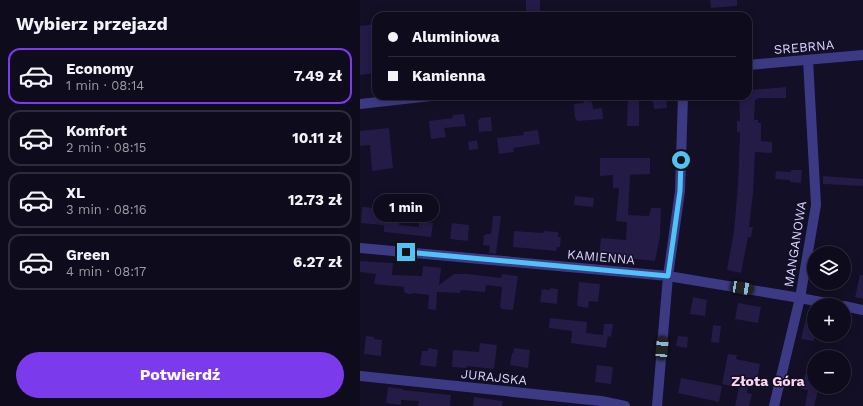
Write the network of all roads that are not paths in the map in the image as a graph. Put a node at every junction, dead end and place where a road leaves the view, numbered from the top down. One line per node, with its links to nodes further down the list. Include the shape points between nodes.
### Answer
1 (863, 54): 2 (street, SREBRNA)
2 (808, 60): 3 (street, SREBRNA); 9 (street, MANGANOWA, via 816,205)
3 (752, 64)
4 (396, 100): 6 (street)
5 (683, 100): 8 (street, via 680,191)
6 (360, 104)
7 (360, 248): 8 (street, KAMIENNA)
8 (668, 276): 9 (street, KAMIENNA); 15 (street)
9 (800, 298): 10 (street, KAMIENNA); 16 (street, MANGANOWA)
10 (807, 299)
11 (851, 307): 12 (street)
12 (863, 310)
13 (360, 376): 14 (street, JURAJSKA, via 601,401)
14 (625, 406)
15 (657, 406)
16 (774, 406)

